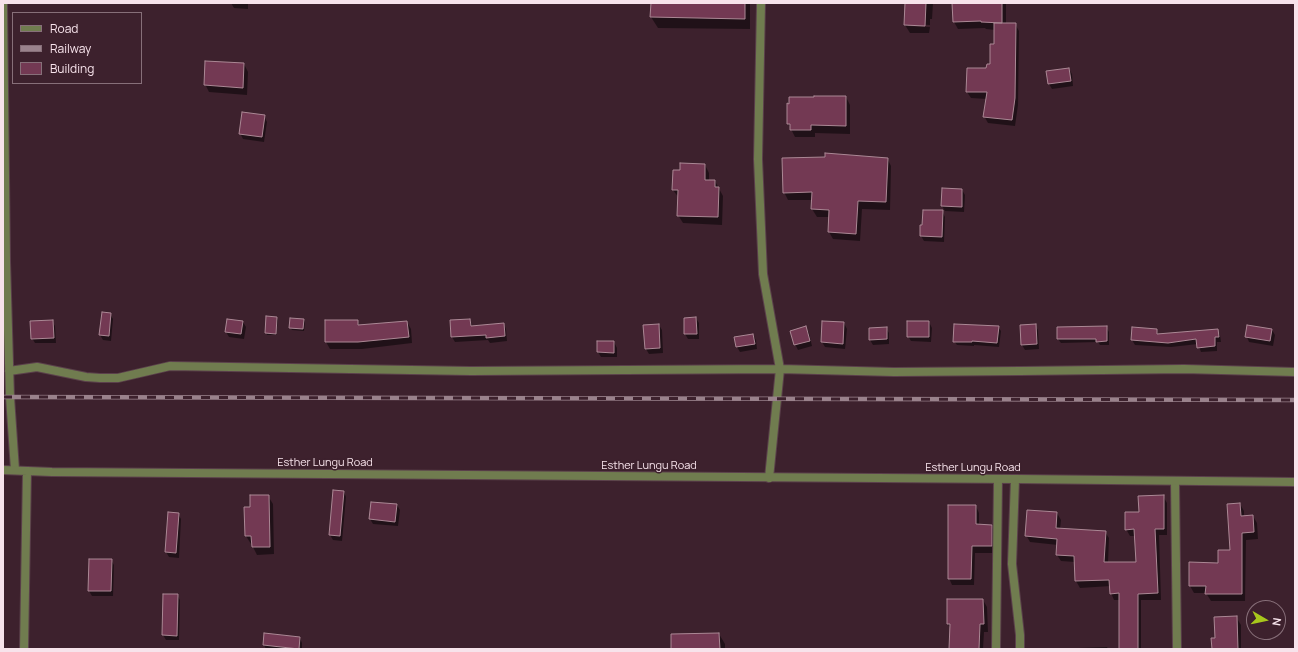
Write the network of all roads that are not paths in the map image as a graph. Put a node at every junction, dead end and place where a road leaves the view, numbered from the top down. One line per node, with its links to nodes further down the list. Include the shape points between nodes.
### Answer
1 (3, 3): 4 (street)
2 (761, 3): 3 (street, via 758,159 763,274)
3 (780, 369): 4 (street, via 471,371 170,366 112,378 86,377 37,367); 5 (street, via 894,372 1184,369); 9 (street)
4 (9, 371): 7 (street)
5 (1295, 372)
6 (3, 470): 7 (street, Esther Lungu Road)
7 (15, 470): 8 (street, Esther Lungu Road)
8 (27, 471): 9 (street, Esther Lungu Road); 14 (street)
9 (769, 478): 10 (street, Esther Lungu Road)
10 (998, 479): 11 (street, Esther Lungu Road); 15 (street)
11 (1015, 479): 12 (street, Esther Lungu Road); 16 (street, via 1012,564)
12 (1175, 481): 13 (street, Esther Lungu Road); 17 (street)
13 (1295, 482)
14 (24, 649)
15 (996, 649)
16 (1020, 649)
17 (1177, 649)

